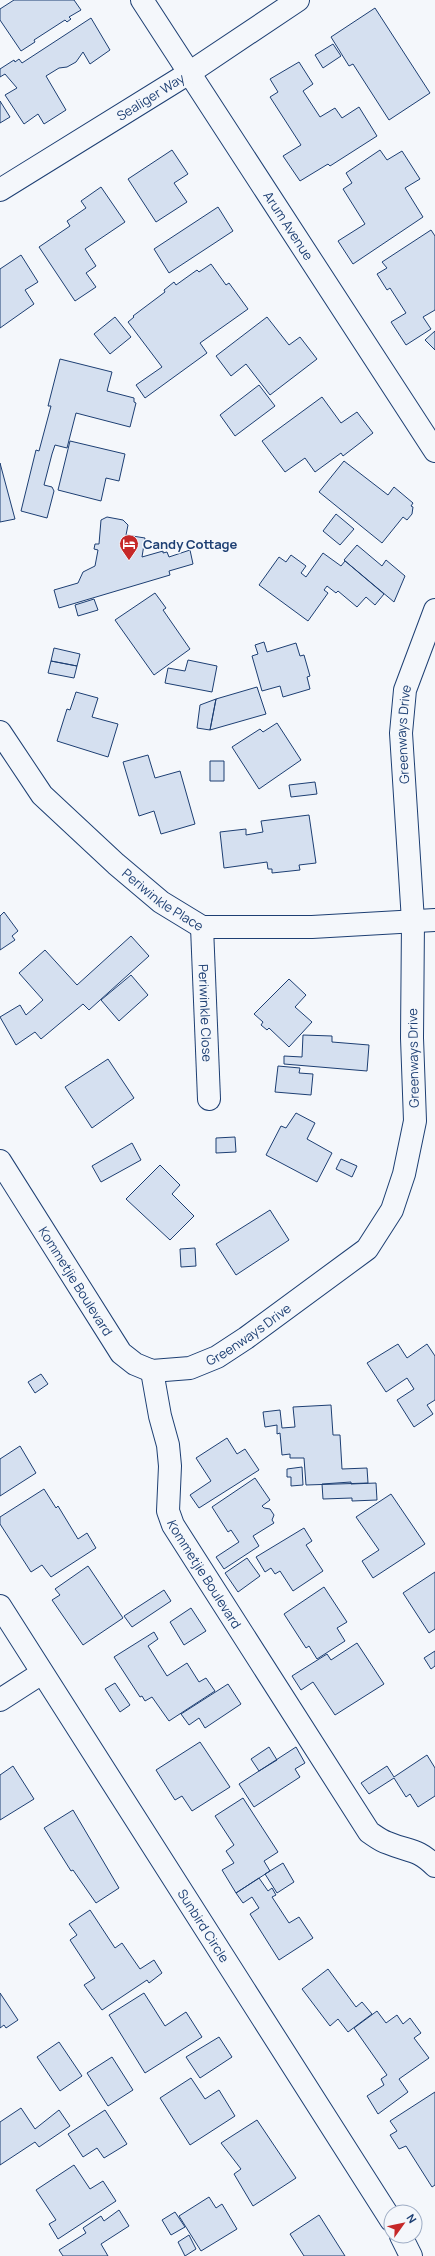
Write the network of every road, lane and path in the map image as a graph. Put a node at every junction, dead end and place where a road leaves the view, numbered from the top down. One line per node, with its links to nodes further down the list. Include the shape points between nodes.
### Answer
1 (142, 0): 3 (street, Arum Avenue)
2 (298, 0): 3 (street, Sealiger Way)
3 (189, 73): 4 (street, Sealiger Way); 5 (street, Arum Avenue)
4 (0, 190)
5 (435, 451)
6 (435, 610): 8 (street, Greenways Drive, via 405,690 401,733)
7 (0, 732): 10 (street, Periwinkle Place, via 42,795 127,874 161,902)
8 (412, 920): 9 (street, Periwinkle Place); 10 (street, Periwinkle Place, via 312,927); 13 (street, Greenways Drive, via 415,1121 404,1174 392,1210 366,1249 217,1358 190,1368)
9 (435, 920)
10 (202, 927): 11 (street, Periwinkle Close)
11 (209, 1098)
12 (0, 1161): 13 (street, Kommetjie Boulevard, via 121,1353 135,1364)
13 (152, 1371): 17 (street, Kommetjie Boulevard, via 168,1445 168,1511 173,1525 369,1832 387,1843 418,1853)
14 (0, 1606): 15 (street, Sunbird Circle)
15 (42, 1673): 16 (street); 18 (street, Sunbird Circle)
16 (0, 1700)
17 (435, 1866)
18 (383, 2207)
19 (405, 2244): 20 (street)
20 (412, 2256)

